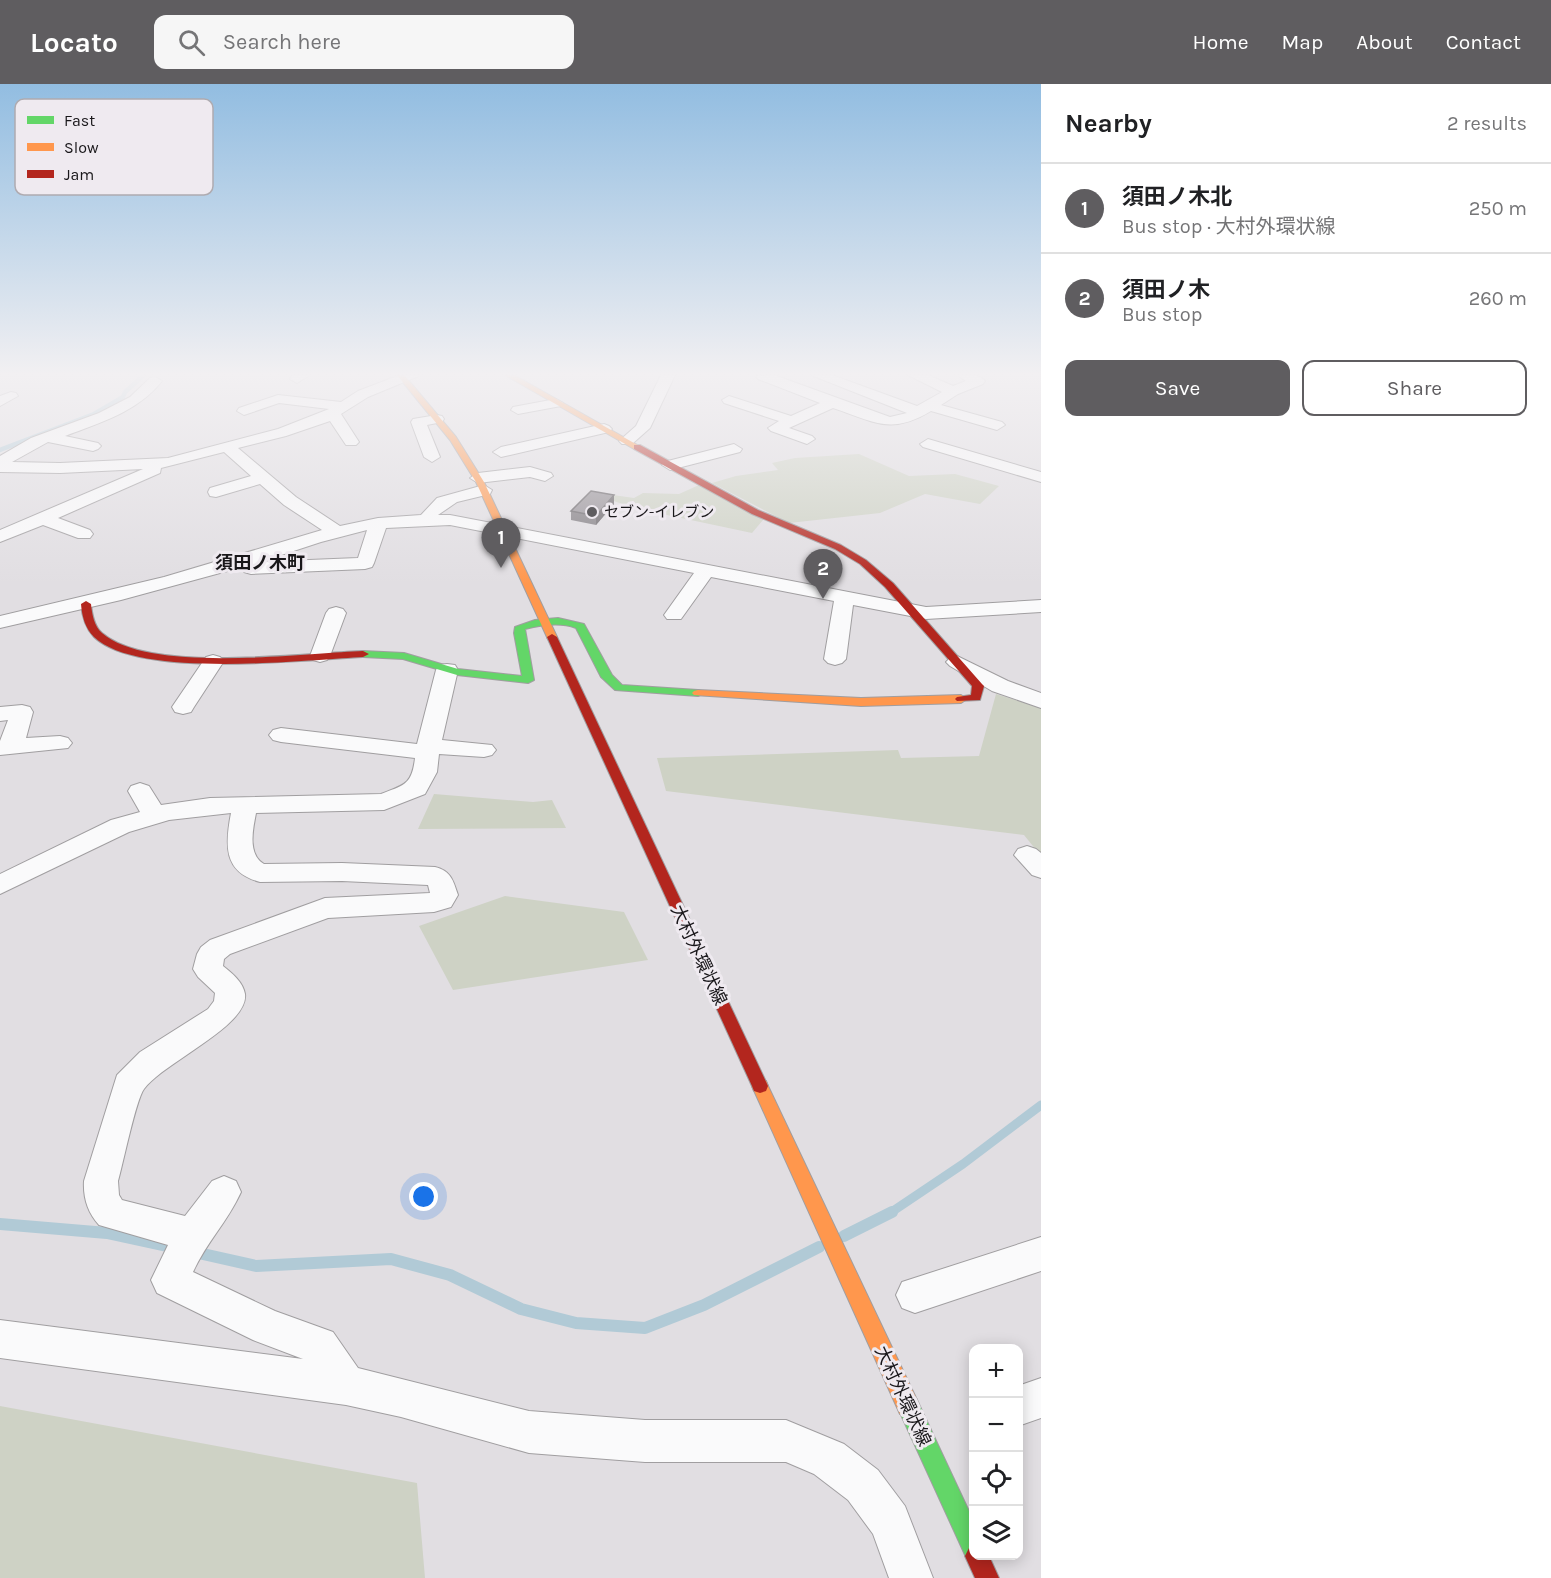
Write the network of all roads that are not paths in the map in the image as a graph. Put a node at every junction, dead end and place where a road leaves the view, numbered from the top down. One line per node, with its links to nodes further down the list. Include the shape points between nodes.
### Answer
1 (33, 445): 14 (street)
2 (87, 445): 8 (street)
3 (236, 445): 9 (street)
4 (427, 445): 13 (street)
5 (457, 445): 21 (street, 大村外環状線)
6 (534, 445): 12 (street)
7 (634, 445): 16 (street)
8 (93, 446)
9 (227, 447): 15 (street); 20 (street)
10 (734, 449): 16 (street)
11 (937, 450): 19 (street)
12 (501, 452)
13 (432, 457)
14 (0, 462)
15 (169, 463): 17 (street); 23 (street)
16 (670, 465): 35 (street, via 755,512 838,547 863,562)
17 (0, 467)
18 (545, 476): 21 (street, via 515,472)
19 (1041, 477)
20 (262, 478): 22 (street); 27 (street)
21 (481, 484): 24 (street, via 440,503); 26 (street, 大村外環状線)
22 (216, 492)
23 (44, 519): 28 (street); 29 (street)
24 (427, 520): 25 (street); 26 (street)
25 (378, 524): 27 (street); 30 (street, via 365,563 255,569)
26 (500, 529): 31 (street); 38 (street, 大村外環状線)
27 (337, 532): 30 (street)
28 (84, 534)
29 (0, 537)
30 (237, 563): 33 (street)
31 (707, 569): 32 (street); 37 (street)
32 (844, 597): 35 (street); 41 (street)
33 (86, 604): 39 (street); 42 (street, via 86,619 101,639 128,651)
34 (1041, 606): 35 (street, via 926,613)
35 (908, 609): 43 (street)
36 (336, 613): 40 (street)
37 (674, 615)
38 (544, 621): 43 (street, via 572,621 580,626 607,677 619,688 811,700 976,698 978,686); 44 (street, via 520,627 528,680); 67 (street, 大村外環状線)
39 (0, 622)
40 (321, 656): 42 (street); 44 (street, via 404,656)
41 (835, 659)
42 (213, 661): 48 (street)
43 (957, 662): 45 (street)
44 (447, 670): 53 (street)
45 (1000, 686): 46 (street, via 1023,685); 47 (street)
46 (1041, 690)
47 (1041, 701)
48 (183, 707)
49 (0, 714): 52 (street, via 22,712)
50 (281, 735): 53 (street)
51 (60, 743): 52 (street)
52 (6, 747)
53 (428, 749): 54 (street); 56 (street, via 425,772 416,789 384,802)
54 (484, 750)
55 (140, 792): 57 (street)
56 (245, 806): 57 (street, via 210,806); 60 (street, via 239,838 244,862 251,870 435,876 444,895 434,902 326,908 220,946 211,954 208,969 231,993 226,1009 151,1061 128,1084 101,1181 100,1196 112,1215)
57 (155, 815): 58 (street, via 120,826)
58 (0, 885)
59 (224, 1192): 60 (street)
60 (185, 1249): 64 (street, via 170,1280 267,1327 319,1346)
61 (1041, 1254): 62 (street)
62 (915, 1295)
63 (0, 1339): 64 (street)
64 (346, 1385): 69 (street, via 401,1396 529,1432 645,1441 786,1441 829,1459 863,1485 890,1521)
65 (1041, 1398): 66 (street)
66 (1023, 1404)
67 (969, 1538)
68 (979, 1560): 70 (street)
69 (911, 1578)
70 (987, 1578)

